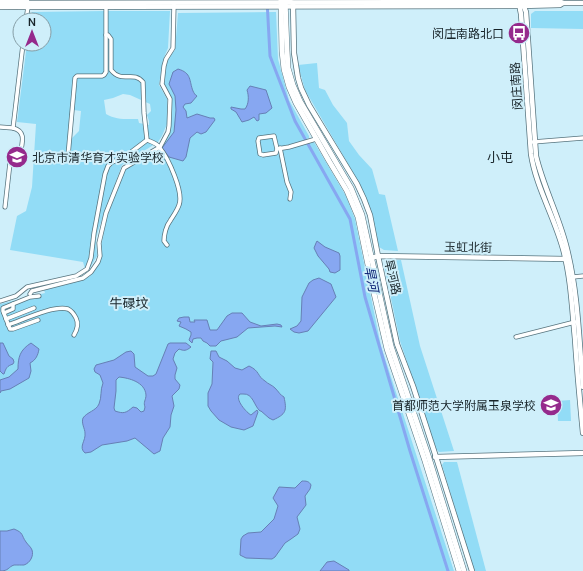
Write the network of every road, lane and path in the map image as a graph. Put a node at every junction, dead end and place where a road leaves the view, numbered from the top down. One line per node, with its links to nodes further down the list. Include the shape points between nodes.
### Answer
1 (0, 0): 2 (street)
2 (27, 0)
3 (188, 0): 9 (street)
4 (0, 3): 8 (street)
5 (283, 3): 9 (street); 10 (street); 19 (main road, 旱河路, via 282,51 286,75 289,87); 27 (main road, 旱河路, via 288,68 293,85 358,202)
6 (583, 3): 7 (street)
7 (522, 4): 10 (street); 21 (street, 闵庄南路, via 520,14)
8 (106, 5): 9 (street); 12 (street); 14 (street)
9 (174, 5): 22 (street, via 173,48 166,59 162,84 170,99 169,126)
10 (293, 5): 29 (street, 旱河路, via 296,66 301,88 364,199 370,215)
11 (0, 7): 12 (street)
12 (28, 7): 13 (street)
13 (27, 12)
14 (106, 35): 20 (street, via 111,39 111,70 114,74 119,77 136,77 142,82); 24 (street, via 104,75 75,78 68,156)
15 (22, 52): 17 (street)
16 (0, 127): 17 (street)
17 (13, 128): 26 (street, via 20,132 23,139 21,150 11,154)
18 (583, 138): 21 (street)
19 (314, 139): 23 (street); 27 (main road, 旱河路, via 347,191)
20 (147, 140): 22 (street); 36 (street, via 108,166 87,269 76,276 27,287 16,296)
21 (532, 142): 31 (street, 闵庄南路, via 534,171)
22 (160, 147): 28 (street, via 175,175 180,198 179,206 165,232 164,241); 34 (street, via 124,168 106,214 99,243 100,256 91,272 83,278 32,291)
23 (279, 149): 23 (street, via 274,136 259,138 260,154 276,153); 25 (street)
24 (48, 157)
25 (290, 199)
26 (5, 207)
27 (362, 223): 30 (main road, 旱河路)
28 (167, 245)
29 (378, 256): 30 (street, 玉虹北街); 31 (street, 玉虹北街); 48 (street, 旱河路, via 397,344)
30 (369, 258): 46 (main road, 旱河路, via 391,346)
31 (567, 258): 33 (street, 闵庄南路, via 571,264); 40 (street, 闵庄南路)
32 (583, 276): 33 (street)
33 (573, 277): 40 (street, 闵庄南路)
34 (30, 294)
35 (39, 296): 38 (street, via 3,308)
36 (0, 301)
37 (34, 308): 38 (street)
38 (6, 319): 41 (street)
39 (38, 320): 41 (street, via 14,329 10,329)
40 (575, 322): 43 (street); 44 (street, 闵庄南路); 45 (street, 闵庄南路)
41 (8, 325): 42 (street, via 52,310 67,309 72,311 77,322)
42 (74, 335)
43 (516, 338)
44 (583, 387)
45 (583, 433)
46 (419, 436): 49 (main road, 旱河路); 50 (main road, 旱河路)
47 (583, 453): 48 (street)
48 (436, 457): 49 (street); 53 (street, 旱河路)
49 (430, 458): 50 (main road, 旱河路)
50 (434, 483): 51 (main road, 旱河路); 52 (main road, 旱河路)
51 (459, 571)
52 (464, 571)
53 (472, 571)

